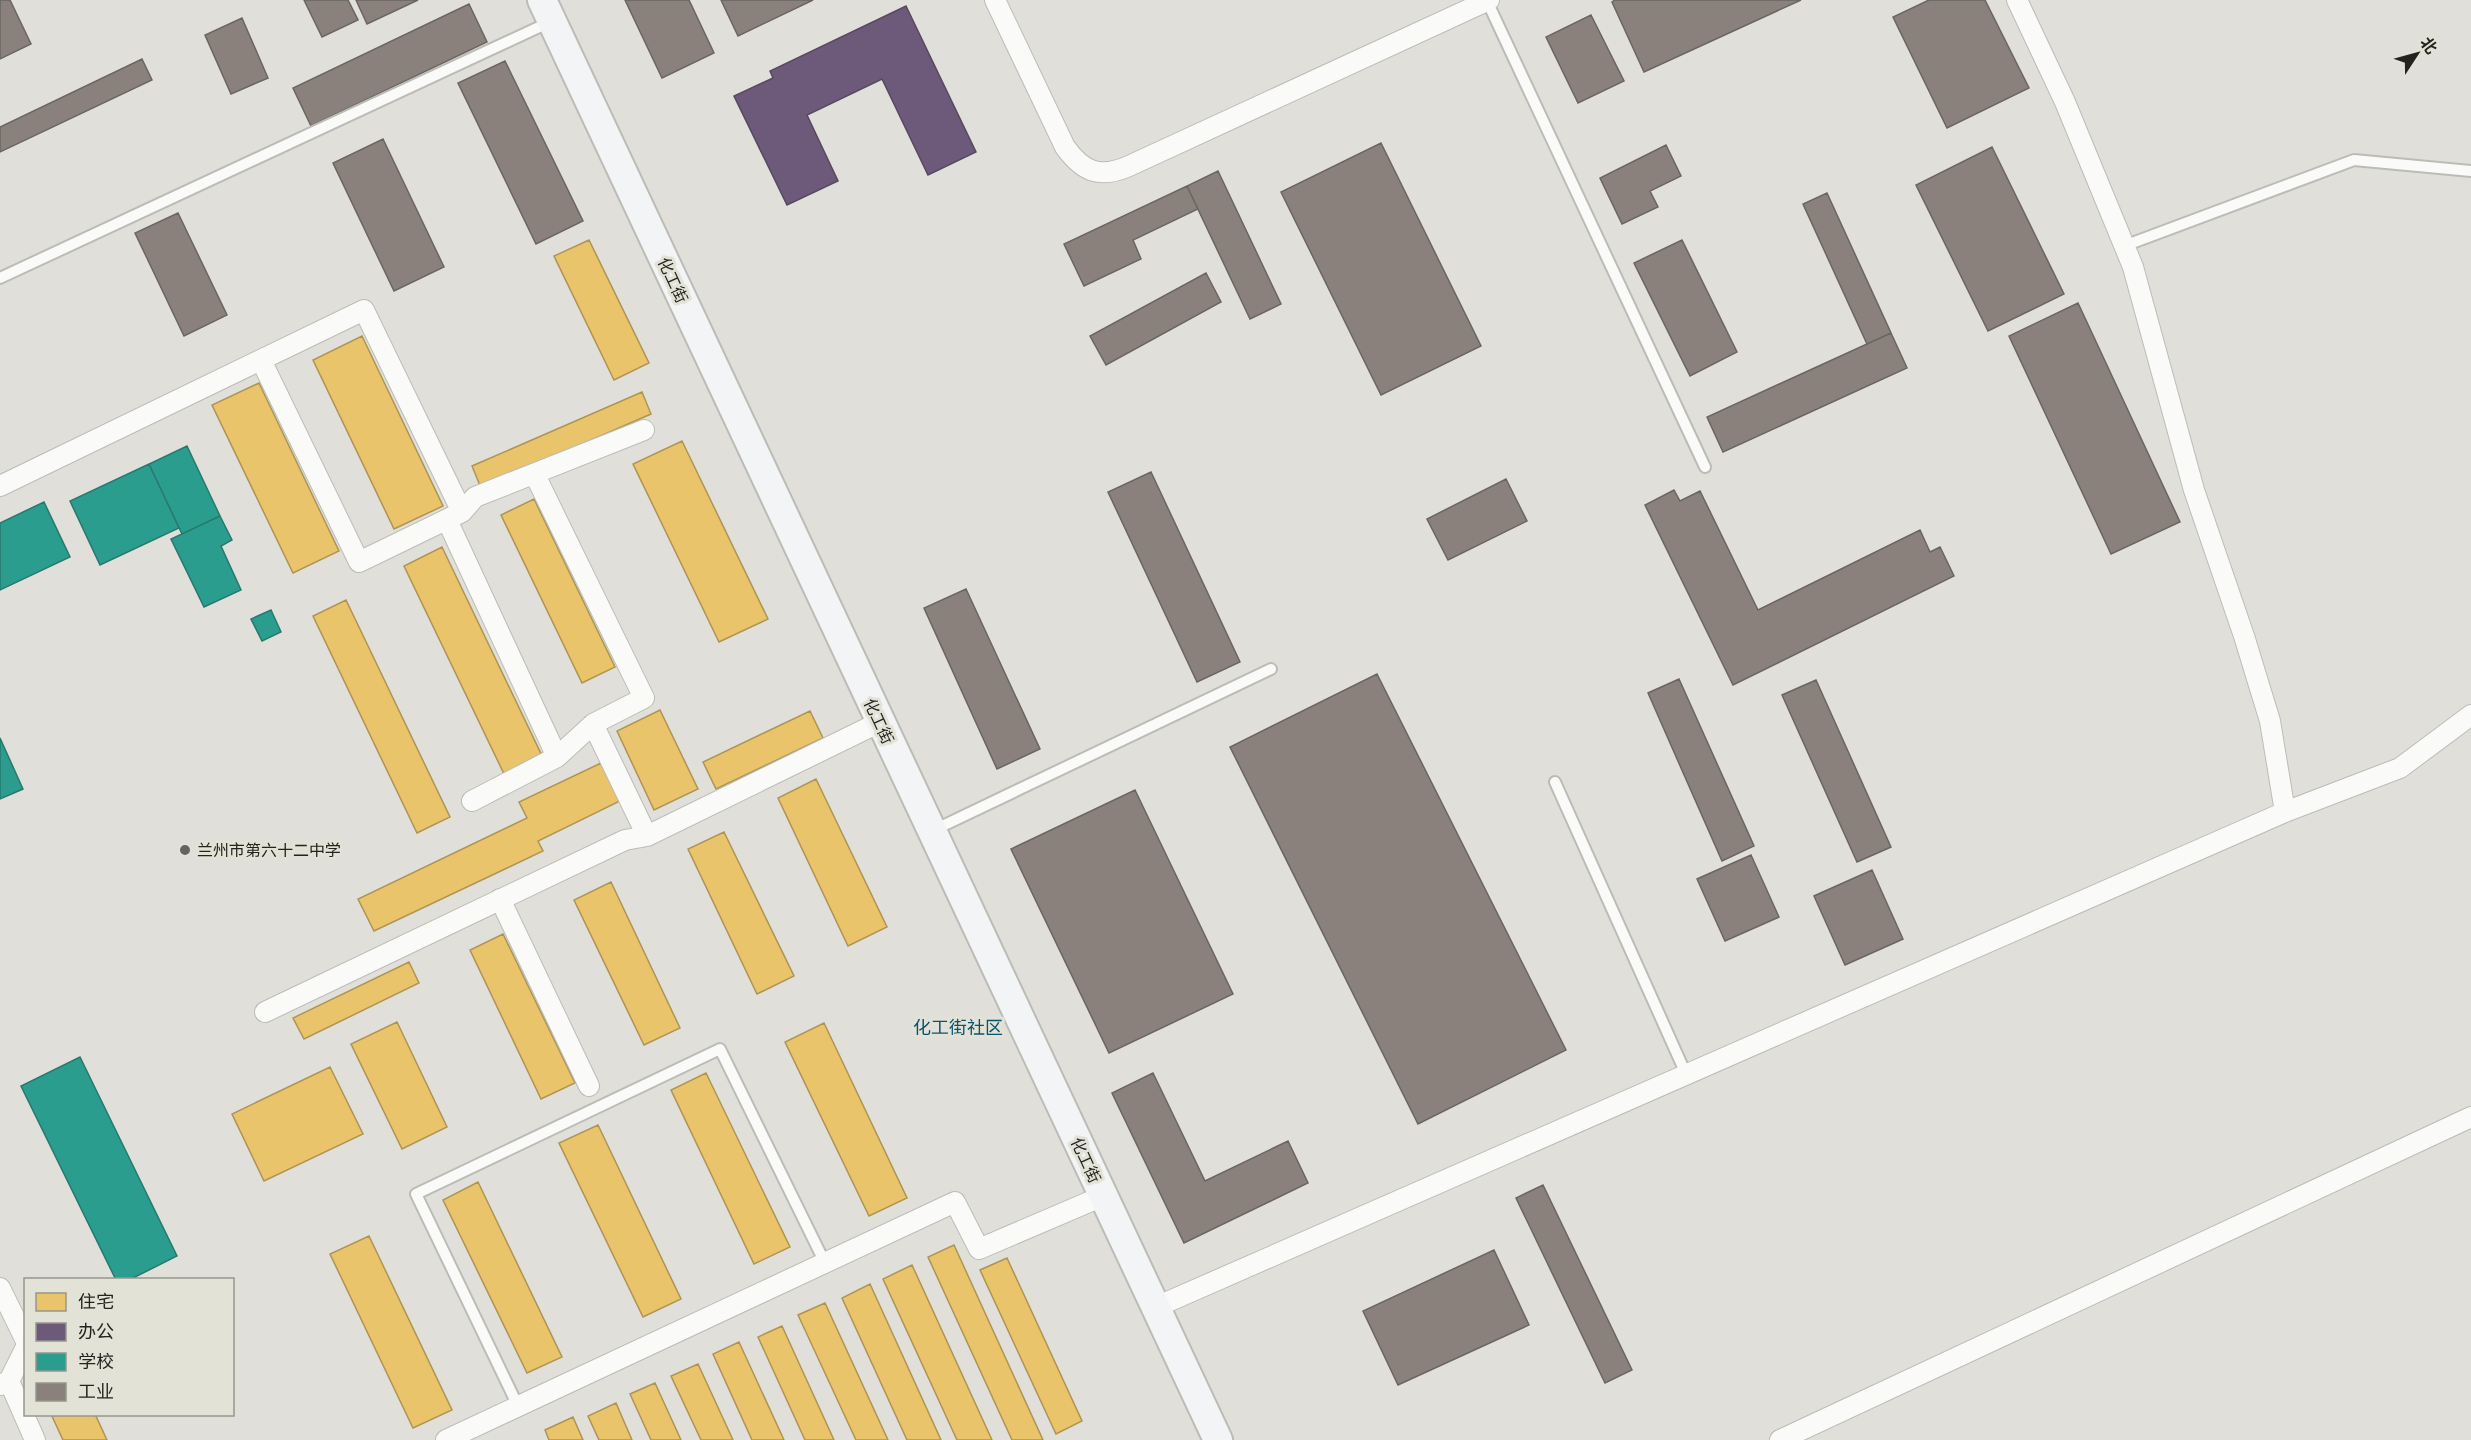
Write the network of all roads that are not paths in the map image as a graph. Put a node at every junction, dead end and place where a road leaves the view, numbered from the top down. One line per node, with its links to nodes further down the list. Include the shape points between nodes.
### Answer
1 (995, 0): 2 (street, via 1065,147 1074,160 1100,173 1129,166)
2 (1488, 0): 10 (lane)
3 (2017, 0): 6 (street, via 2065,102)
4 (547, 10): 7 (lane); 16 (street, 化工街)
5 (2471, 171): 6 (lane, via 2354,160)
6 (2124, 246): 21 (street, via 2194,490 2270,721)
7 (0, 278)
8 (261, 360): 12 (street); 13 (street, via 359,562); 13 (street, via 364,310)
9 (644, 430): 11 (street)
10 (1705, 467)
11 (535, 475): 13 (street, via 475,497); 17 (street, via 644,698)
12 (0, 486)
13 (454, 516): 18 (street)
14 (1271, 669): 22 (lane)
15 (2471, 715): 21 (street, via 2400,768)
16 (880, 722): 22 (street, 化工街); 23 (street)
17 (593, 724): 18 (street); 23 (street)
18 (557, 757): 20 (street)
19 (1555, 782): 26 (lane)
20 (472, 801)
21 (2285, 812): 26 (street)
22 (931, 832): 29 (street, 化工街)
23 (647, 836): 24 (street, via 625,840)
24 (500, 900): 25 (street); 27 (street)
25 (265, 1012)
26 (1686, 1074): 32 (street)
27 (589, 1086)
28 (2471, 1118): 40 (street)
29 (1103, 1196): 30 (street, via 979,1249 955,1202); 32 (street, 化工街)
30 (825, 1263): 36 (street); 36 (lane, via 720,1049 416,1194)
31 (0, 1288): 33 (street)
32 (1156, 1307): 39 (street, 化工街)
33 (24, 1337)
34 (24, 1350): 35 (street)
35 (4, 1383): 37 (street)
36 (518, 1406): 38 (street)
37 (35, 1440)
38 (446, 1440)
39 (1218, 1440)
40 (1780, 1440)

